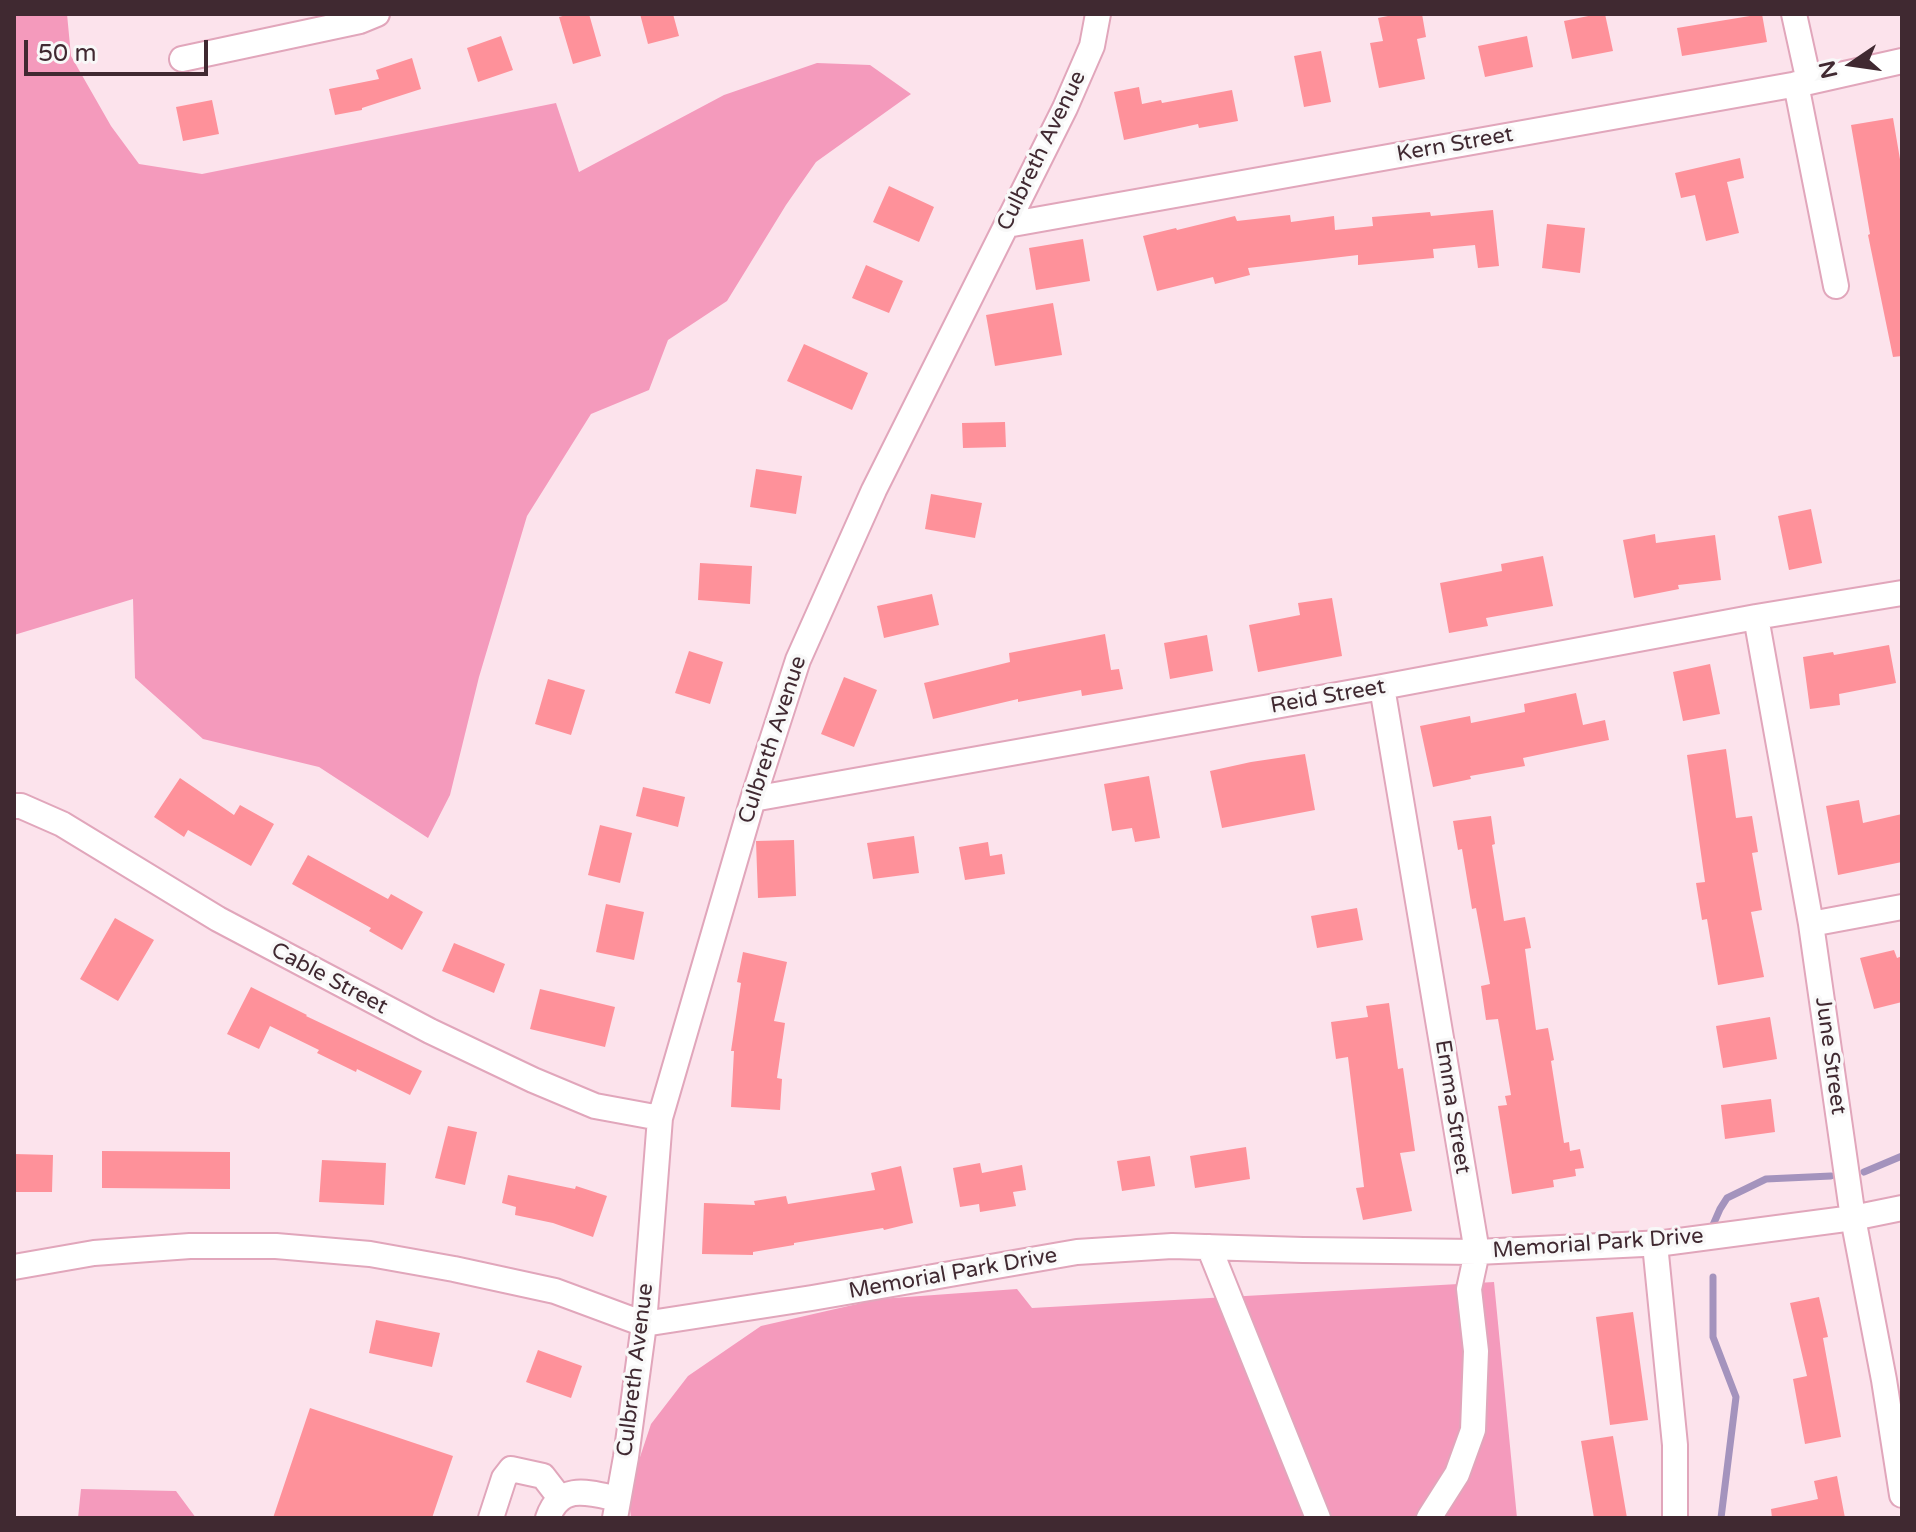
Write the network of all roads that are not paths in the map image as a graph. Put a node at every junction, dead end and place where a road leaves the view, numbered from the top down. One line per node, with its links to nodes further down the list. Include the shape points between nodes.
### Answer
1 (377, 14): 4 (street)
2 (1098, 14): 7 (street, Culbreth Avenue, via 1092,46)
3 (1794, 14): 6 (street)
4 (182, 59)
5 (1902, 61): 6 (street, Kern Street)
6 (1803, 83): 7 (street, Kern Street); 8 (street)
7 (1007, 225): 12 (street, Culbreth Avenue, via 874,490 798,660)
8 (1836, 286)
9 (1902, 593): 10 (street, Reid Street)
10 (1756, 617): 11 (street, Reid Street); 15 (street, June Street)
11 (1382, 687): 12 (street, Reid Street); 21 (street, Emma Street)
12 (753, 799): 16 (street, Culbreth Avenue)
13 (14, 806): 16 (street, Cable Street, via 62,824 218,919 443,1037 595,1106)
14 (1902, 907): 15 (street)
15 (1811, 924): 18 (street, June Street)
16 (660, 1118): 23 (street, Culbreth Avenue)
17 (1902, 1208): 18 (street, Memorial Park Drive)
18 (1853, 1218): 19 (street, Memorial Park Drive); 24 (street, June Street)
19 (1655, 1244): 21 (street, Memorial Park Drive); 31 (street, via 1675,1445)
20 (1209, 1247): 21 (street, Memorial Park Drive); 23 (street, Memorial Park Drive, via 1077,1252); 29 (street)
21 (1477, 1252): 30 (street, Emma Street, via 1469,1289 1476,1351 1473,1430 1457,1474)
22 (14, 1267): 23 (street, Memorial Park Drive, via 94,1253 190,1246 370,1254 555,1291)
23 (644, 1324): 27 (street, Culbreth Avenue)
24 (1893, 1379): 25 (street, June Street)
25 (1902, 1495)
26 (554, 1508): 27 (street, via 574,1493 591,1494); 28 (street, via 543,1476 511,1469)
27 (616, 1509)
28 (491, 1518)
29 (1318, 1518)
30 (1429, 1518)
31 (1675, 1518)

